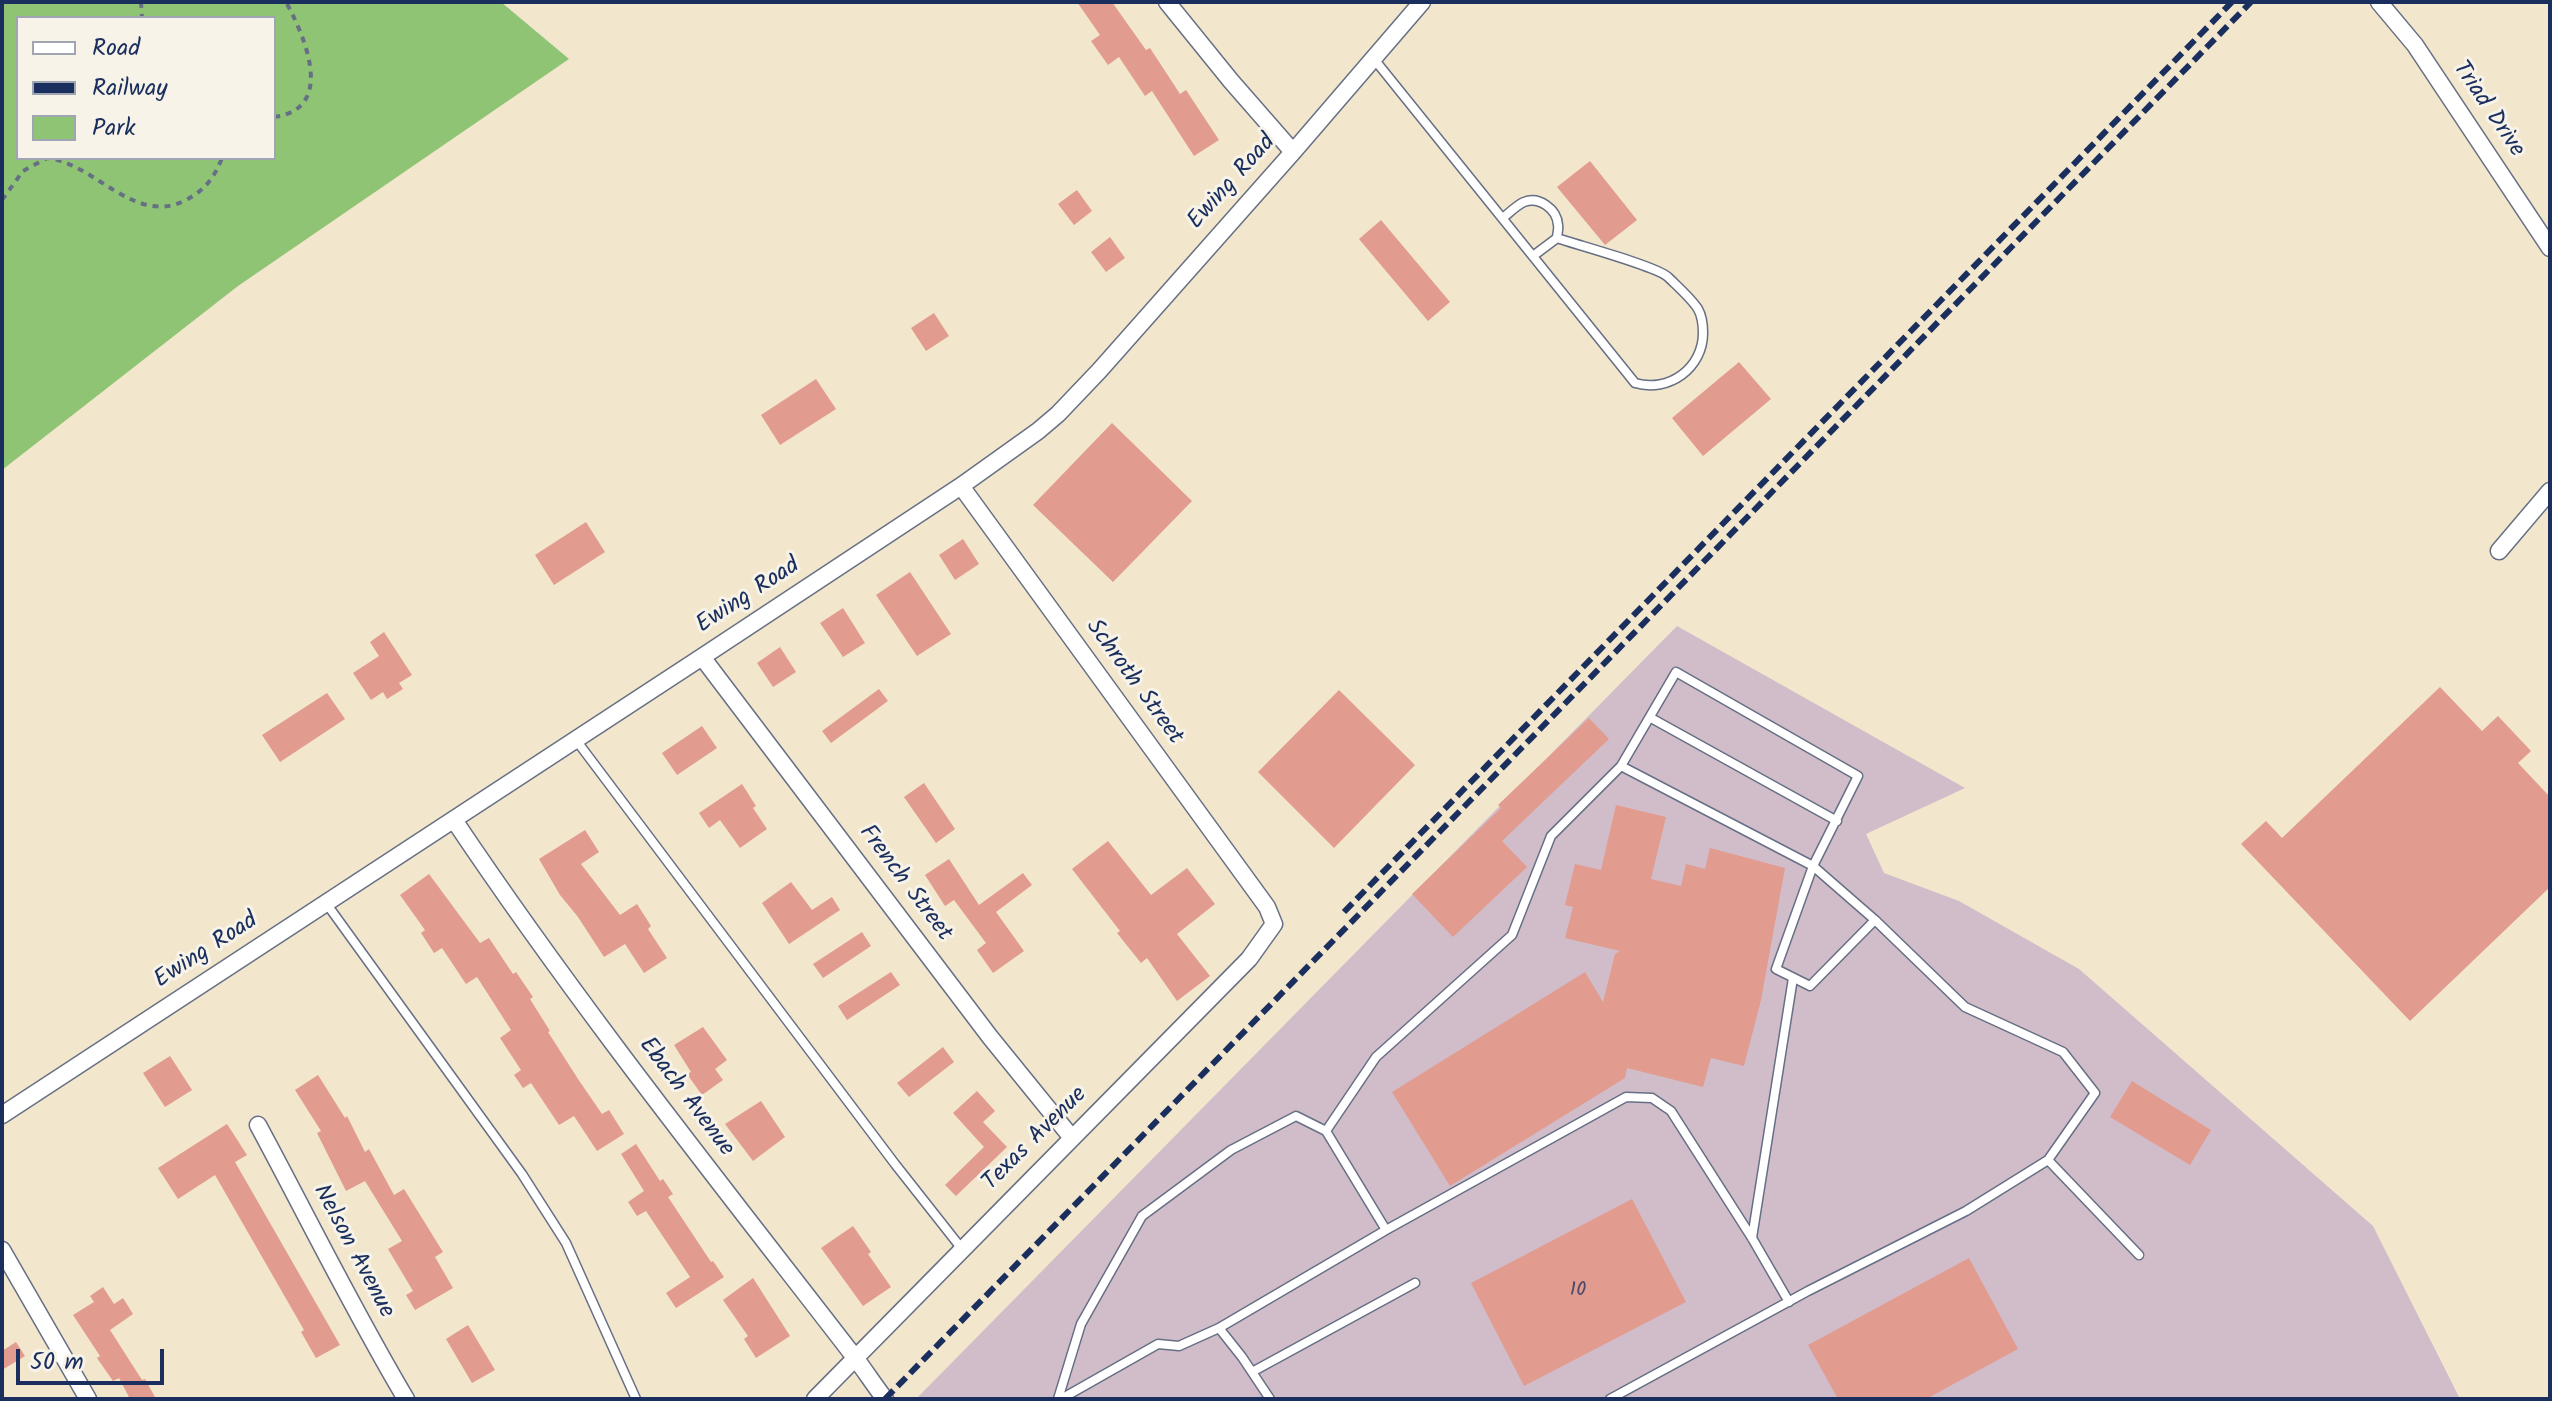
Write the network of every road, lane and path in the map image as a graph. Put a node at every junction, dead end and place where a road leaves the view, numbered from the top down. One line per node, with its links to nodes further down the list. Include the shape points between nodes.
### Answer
1 (286, 2): 6 (path, via 309,51 310,83 305,100)
2 (1167, 2): 7 (street)
3 (1422, 2): 5 (street, Ewing Road)
4 (2379, 2): 14 (street, Triad Drive, via 2415,45)
5 (1373, 58): 7 (street, Ewing Road); 12 (lane)
6 (276, 117)
7 (1293, 152): 16 (street, Ewing Road, via 1058,414)
8 (43, 160): 11 (path, via 23,171)
9 (55, 160): 10 (path, via 143,204 164,208 203,191)
10 (221, 160)
11 (2, 200)
12 (1503, 218): 13 (lane, via 1522,202 1544,203 1559,224); 15 (lane)
13 (1557, 238): 15 (lane); 15 (lane, via 1665,274 1698,309 1703,323 1703,346 1694,364 1670,383 1635,383)
14 (2550, 248)
15 (1533, 256)
16 (961, 486): 19 (street, Ewing Road); 27 (street, Schroth Street)
17 (2550, 491): 18 (street)
18 (2499, 551)
19 (702, 657): 21 (street, Ewing Road); 33 (street, French Street)
20 (1651, 718): 22 (lane); 24 (lane); 24 (lane, via 1676,672 1858,776)
21 (576, 740): 23 (street, Ewing Road); 37 (lane)
22 (1621, 766): 25 (lane); 32 (lane, via 1551,836 1512,935 1376,1057)
23 (454, 820): 26 (street, Ewing Road); 43 (street, Ebach Avenue, via 601,1026)
24 (1837, 821): 25 (lane)
25 (1813, 866): 28 (lane); 29 (lane, via 1776,969)
26 (326, 903): 30 (street, Ewing Road); 47 (lane, via 566,1243)
27 (1267, 907): 33 (street, Texas Avenue, via 1274,924 1249,959)
28 (1875, 920): 29 (lane, via 1810,986); 34 (lane, via 1965,1007 2063,1052 2095,1093)
29 (1793, 978): 36 (lane)
30 (2, 1115)
31 (258, 1125): 46 (street, Nelson Avenue)
32 (1326, 1131): 35 (lane); 50 (lane, via 1296,1116 1231,1150 1142,1216 1081,1324)
33 (1072, 1138): 37 (street, Texas Avenue)
34 (2048, 1160): 39 (lane); 41 (lane, via 1966,1211)
35 (1386, 1230): 36 (lane, via 1626,1097 1652,1098 1671,1111); 42 (lane)
36 (1752, 1238): 41 (lane)
37 (962, 1249): 43 (street, Texas Avenue)
38 (2, 1250): 45 (street)
39 (2139, 1255)
40 (1415, 1283): 44 (lane)
41 (1789, 1302): 52 (lane)
42 (1219, 1328): 44 (lane); 50 (lane, via 1179,1346 1158,1344)
43 (855, 1358): 48 (street, Texas Avenue); 49 (street, Ebach Avenue)
44 (1252, 1372): 51 (lane)
45 (88, 1399)
46 (406, 1399)
47 (636, 1399)
48 (815, 1399)
49 (885, 1399)
50 (1060, 1399)
51 (1270, 1399)
52 (1610, 1399)

